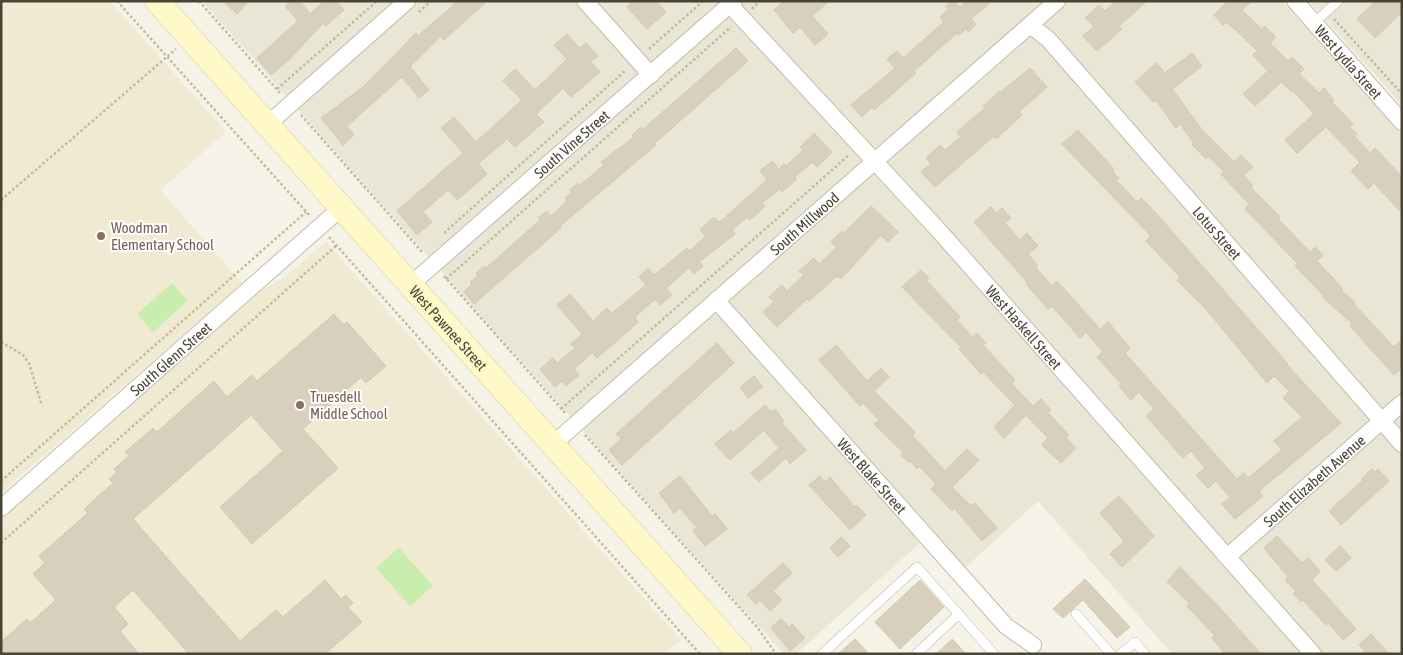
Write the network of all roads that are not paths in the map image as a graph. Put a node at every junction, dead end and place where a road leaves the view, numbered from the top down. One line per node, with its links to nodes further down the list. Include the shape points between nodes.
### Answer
1 (157, 1): 12 (main road, West Pawnee Street)
2 (407, 1): 12 (street)
3 (585, 1): 10 (street)
4 (1057, 1): 9 (street, South Millwood)
5 (1295, 1): 8 (street, West Lydia Street)
6 (1338, 1): 8 (lane)
7 (732, 3): 10 (street, South Vine Street); 13 (street, West Haskell Street, via 742,18)
8 (1314, 23): 11 (street, West Lydia Street)
9 (1030, 25): 13 (street, South Millwood); 18 (street, Lotus Street, via 1048,39)
10 (651, 75): 15 (street, South Vine Street)
11 (1400, 116)
12 (267, 125): 14 (main road, West Pawnee Street)
13 (874, 161): 16 (street, South Millwood); 22 (street, West Haskell Street)
14 (340, 208): 15 (main road, West Pawnee Street); 21 (street, South Glenn Street)
15 (409, 286): 20 (main road, West Pawnee Street)
16 (716, 300): 20 (street, South Millwood); 25 (street, West Blake Street, via 1006,626)
17 (1402, 403): 18 (street, South Elizabeth Avenue)
18 (1382, 421): 19 (street, Lotus Street); 22 (street, South Elizabeth Avenue)
19 (1402, 444)
20 (552, 446): 26 (main road, West Pawnee Street)
21 (1, 508)
22 (1227, 557): 33 (street, West Haskell Street)
23 (959, 614): 27 (lane, via 917,567); 28 (lane); 29 (lane)
24 (1076, 614): 30 (lane)
25 (1034, 645)
26 (740, 654)
27 (822, 654)
28 (916, 654)
29 (994, 654)
30 (1111, 654)
31 (1121, 654): 32 (lane, via 1135,642)
32 (1145, 654)
33 (1313, 654)

